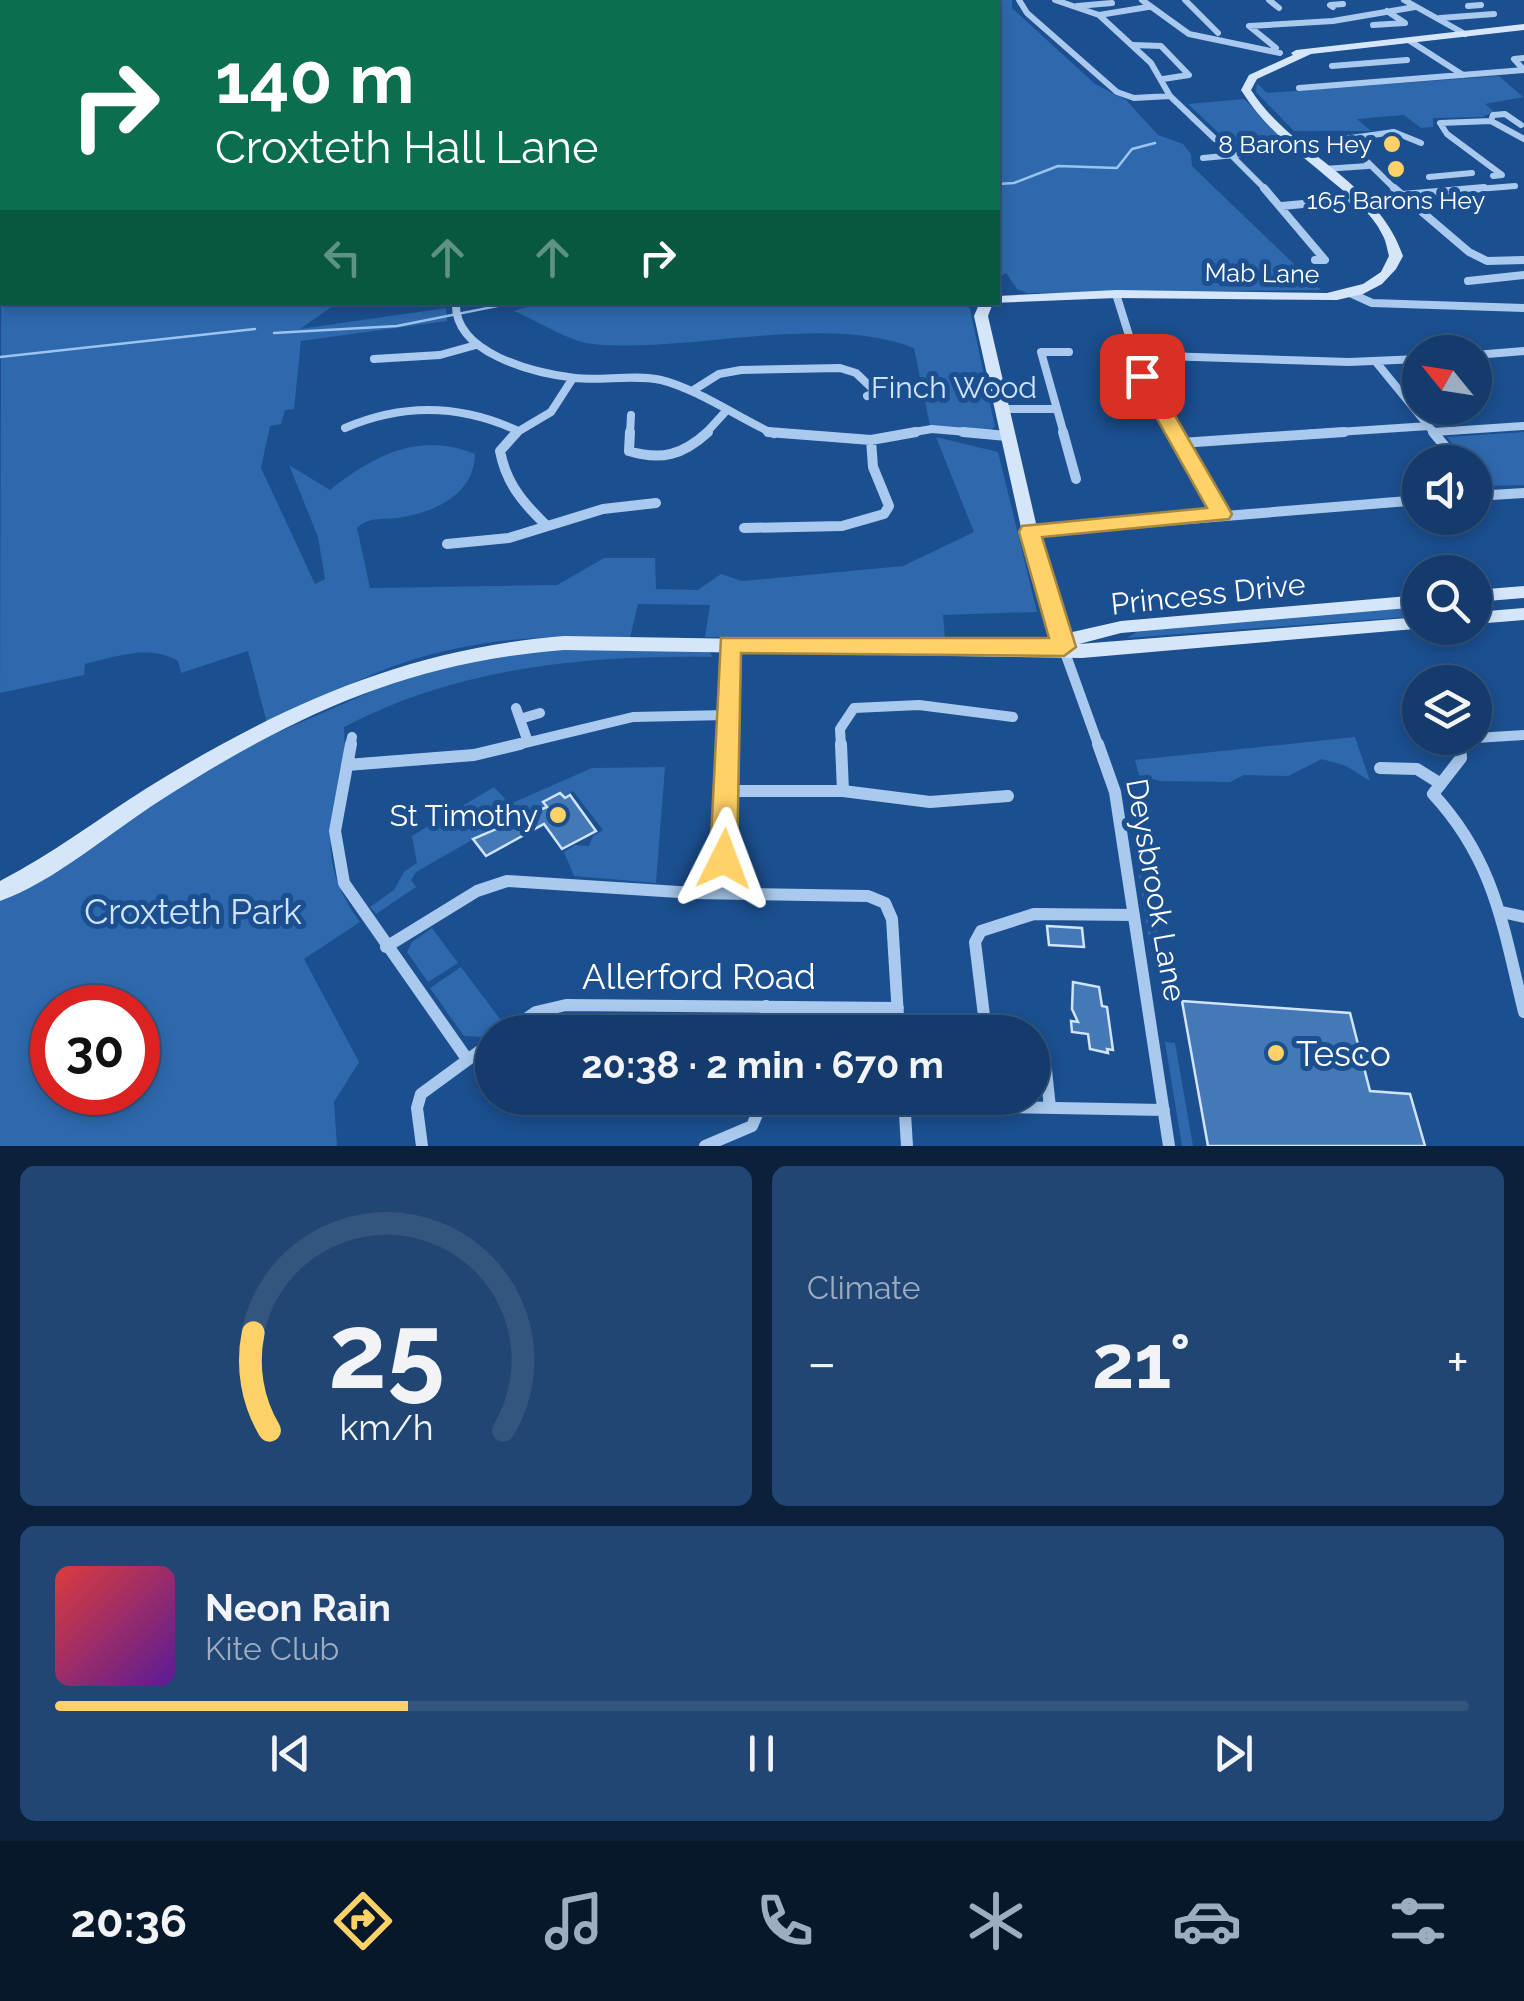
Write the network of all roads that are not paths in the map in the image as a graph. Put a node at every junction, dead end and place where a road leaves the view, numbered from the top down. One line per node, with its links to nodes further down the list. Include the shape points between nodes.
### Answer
1 (1019, 0): 34 (street, via 1116,92)
2 (1055, 0): 16 (street)
3 (1142, 0): 13 (street)
4 (1185, 0): 20 (street)
5 (1268, 0): 14 (street)
6 (1404, 0): 11 (street)
7 (1113, 4): 10 (street); 13 (street); 16 (street)
8 (1329, 4): 9 (street)
9 (1343, 4)
10 (1076, 6)
11 (1415, 6): 15 (street); 17 (street)
12 (1474, 6): 17 (street, via 1490,14)
13 (1148, 7): 24 (street, via 1199,41)
14 (1279, 8)
15 (1386, 11): 18 (street, via 1405,23); 24 (street, via 1250,26)
16 (1099, 15): 23 (street)
17 (1438, 18): 21 (street)
18 (1369, 24)
19 (1524, 26): 21 (street)
20 (1218, 32)
21 (1465, 34): 22 (street)
22 (1410, 41): 24 (street); 30 (street)
23 (1132, 45): 31 (street); 31 (street, via 1161,46 1189,75)
24 (1281, 57): 45 (street, via 1249,80 1249,97)
25 (1524, 58): 29 (street, via 1514,60)
26 (1406, 60): 27 (street)
27 (1355, 64): 28 (street); 32 (street)
28 (1332, 66)
29 (1524, 70): 30 (street)
30 (1462, 75): 32 (street)
31 (1163, 79): 34 (street)
32 (1375, 82): 33 (street)
33 (1300, 88)
34 (1170, 96): 42 (street)
35 (1492, 105): 36 (street)
36 (1505, 114): 37 (street); 38 (street)
37 (1490, 121): 39 (street); 48 (street, via 1439,125 1502,175)
38 (1521, 125)
39 (1524, 138)
40 (1421, 144): 44 (street, via 1394,132 1344,140)
41 (1268, 152): 42 (street)
42 (1230, 155): 43 (street); 54 (street)
43 (1203, 158)
44 (1368, 166): 45 (street); 52 (street)
45 (1324, 170): 53 (street)
46 (1472, 173): 47 (street)
47 (1450, 175): 49 (street); 51 (street)
48 (1493, 176)
49 (1429, 177)
50 (1516, 186): 51 (street)
51 (1470, 189): 52 (street)
52 (1403, 195): 56 (street)
53 (1356, 199): 54 (street); 62 (street, via 1386,228 1396,256 1382,278)
54 (1282, 206): 55 (street, via 1326,260)
55 (1315, 260)
56 (1487, 260): 57 (street); 59 (street)
57 (1524, 260)
58 (1524, 275): 59 (street)
59 (1491, 279): 60 (street)
60 (1468, 281)
61 (1116, 294): 62 (street, Mab Lane); 63 (street, Mab Lane); 71 (street)
62 (1350, 294): 65 (street, Mab Lane, via 1372,303)
63 (1000, 300)
64 (986, 305): 78 (street, Deysbrook Lane, via 981,316)
65 (1524, 308)
66 (456, 311): 67 (street)
67 (476, 346): 72 (street); 75 (street)
68 (1524, 351): 70 (street)
69 (1070, 352): 80 (street, via 1040,352)
70 (1492, 354)
71 (1132, 355): 74 (street); 88 (street)
72 (374, 359)
73 (1402, 360): 74 (street)
74 (1376, 362): 84 (street)
75 (573, 378): 76 (street, via 662,380); 85 (street, via 548,414)
76 (692, 392): 77 (street, via 719,374 741,370 840,368 876,392); 79 (street)
77 (866, 396)
78 (1003, 409): 80 (street); 86 (street, Deysbrook Lane)
79 (726, 410): 81 (street, via 689,452 663,457 629,451); 87 (street, via 775,435)
80 (1057, 410): 90 (street)
81 (630, 415)
82 (1524, 426): 84 (street)
83 (345, 428): 85 (street, via 376,412 460,410)
84 (1432, 429): 88 (street); 89 (street)
85 (516, 430): 96 (street, via 500,451 504,476)
86 (1007, 436): 87 (street, via 932,429); 98 (street, Deysbrook Lane)
87 (871, 440): 97 (street, via 872,467 888,506 884,514 842,526)
88 (1181, 443): 95 (street)
89 (1445, 445)
90 (1076, 480)
91 (1524, 493): 92 (street)
92 (1492, 495)
93 (646, 498): 96 (street)
94 (1402, 501): 95 (street)
95 (1222, 514): 98 (street)
96 (546, 525): 99 (street, via 513,538)
97 (744, 528)
98 (1030, 532): 108 (street, Deysbrook Lane)
99 (446, 544)
100 (1524, 592): 101 (street)
101 (1492, 595)
102 (1402, 603): 106 (street, Princess Drive)
103 (1524, 614): 104 (street)
104 (1492, 617)
105 (1402, 625): 109 (street, Princess Drive)
106 (1121, 628): 108 (street, Princess Drive, via 1076,637); 109 (street, via 1114,638)
107 (730, 644): 108 (street); 111 (street); 122 (street, via 538,644 447,656 253,736)
108 (1064, 647): 109 (street, Princess Drive); 125 (street, Deysbrook Lane, via 1115,791)
109 (1127, 648)
110 (540, 713): 115 (street, via 518,714)
111 (727, 715): 115 (street, via 633,717); 119 (street)
112 (1013, 718): 120 (street, via 919,705 854,708 840,729)
113 (1524, 735): 118 (street, via 1460,739 1461,758)
114 (352, 738): 116 (street)
115 (528, 742): 116 (street, via 474,755)
116 (346, 765): 127 (street, via 335,831 340,872)
117 (1380, 768): 118 (street, via 1417,769)
118 (1437, 789): 124 (street, via 1483,855)
119 (726, 791): 120 (street); 123 (street)
120 (843, 791): 121 (street, via 930,802)
121 (1008, 796)
122 (0, 892)
123 (722, 892): 127 (street, via 507,880); 129 (street, via 858,895 884,904 892,919)
124 (1502, 912): 126 (street); 130 (street)
125 (1134, 915): 134 (street, via 1034,914 981,931 975,942); 138 (street, Deysbrook Lane)
126 (1524, 916)
127 (386, 947): 136 (street)
128 (766, 1006): 129 (street, Allerford Road); 131 (street, Allerford Road, via 556,1006); 132 (street)
129 (898, 1008): 133 (street)
130 (1524, 1012)
131 (539, 1015)
132 (766, 1015)
133 (899, 1015)
134 (984, 1015)
135 (475, 1053): 136 (street)
136 (466, 1059): 142 (street, via 421,1094)
137 (1050, 1108): 138 (street)
138 (1164, 1110): 145 (street, Deysbrook Lane)
139 (762, 1115): 141 (street)
140 (905, 1115): 144 (street)
141 (734, 1142): 143 (street)
142 (422, 1146)
143 (706, 1146)
144 (908, 1146)
145 (1169, 1146)

